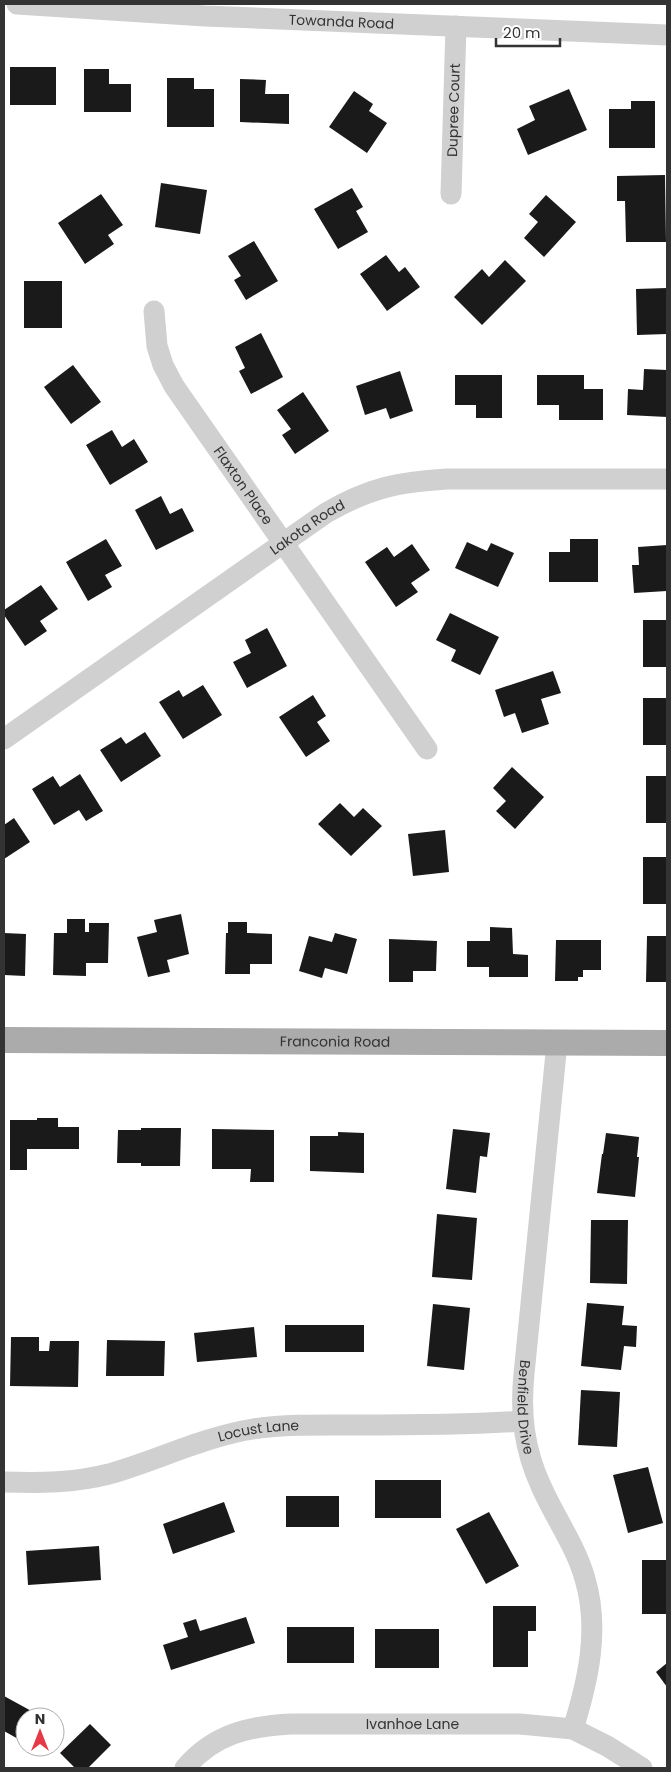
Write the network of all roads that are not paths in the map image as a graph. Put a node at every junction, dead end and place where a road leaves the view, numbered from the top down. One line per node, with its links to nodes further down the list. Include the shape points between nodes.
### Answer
1 (17, 4): 2 (street, Towanda Road)
2 (205, 10): 3 (street, Towanda Road)
3 (456, 26): 4 (street, Towanda Road); 5 (street, Dupree Court)
4 (667, 35)
5 (451, 194)
6 (154, 311): 8 (street, Flaxton Place, via 157,346 174,386)
7 (667, 479): 8 (street, Lakota Road, via 413,481 390,485 350,500)
8 (284, 543): 9 (street, Lakota Road); 10 (street, Flaxton Place)
9 (4, 739)
10 (427, 749)
11 (4, 1040): 12 (main road, Franconia Road)
12 (557, 1043): 13 (main road, Franconia Road); 14 (street, Benfield Drive)
13 (667, 1043)
14 (522, 1421): 15 (street, Locust Lane, via 257,1428 210,1438 110,1474 51,1483); 16 (street, Benfield Drive, via 531,1462 575,1552 591,1604 592,1639 587,1675)
15 (4, 1482)
16 (573, 1729): 17 (street, Ivanhoe Lane, via 520,1724 264,1726 231,1734 209,1746); 18 (street, Ivanhoe Lane)
17 (185, 1768)
18 (642, 1768)

